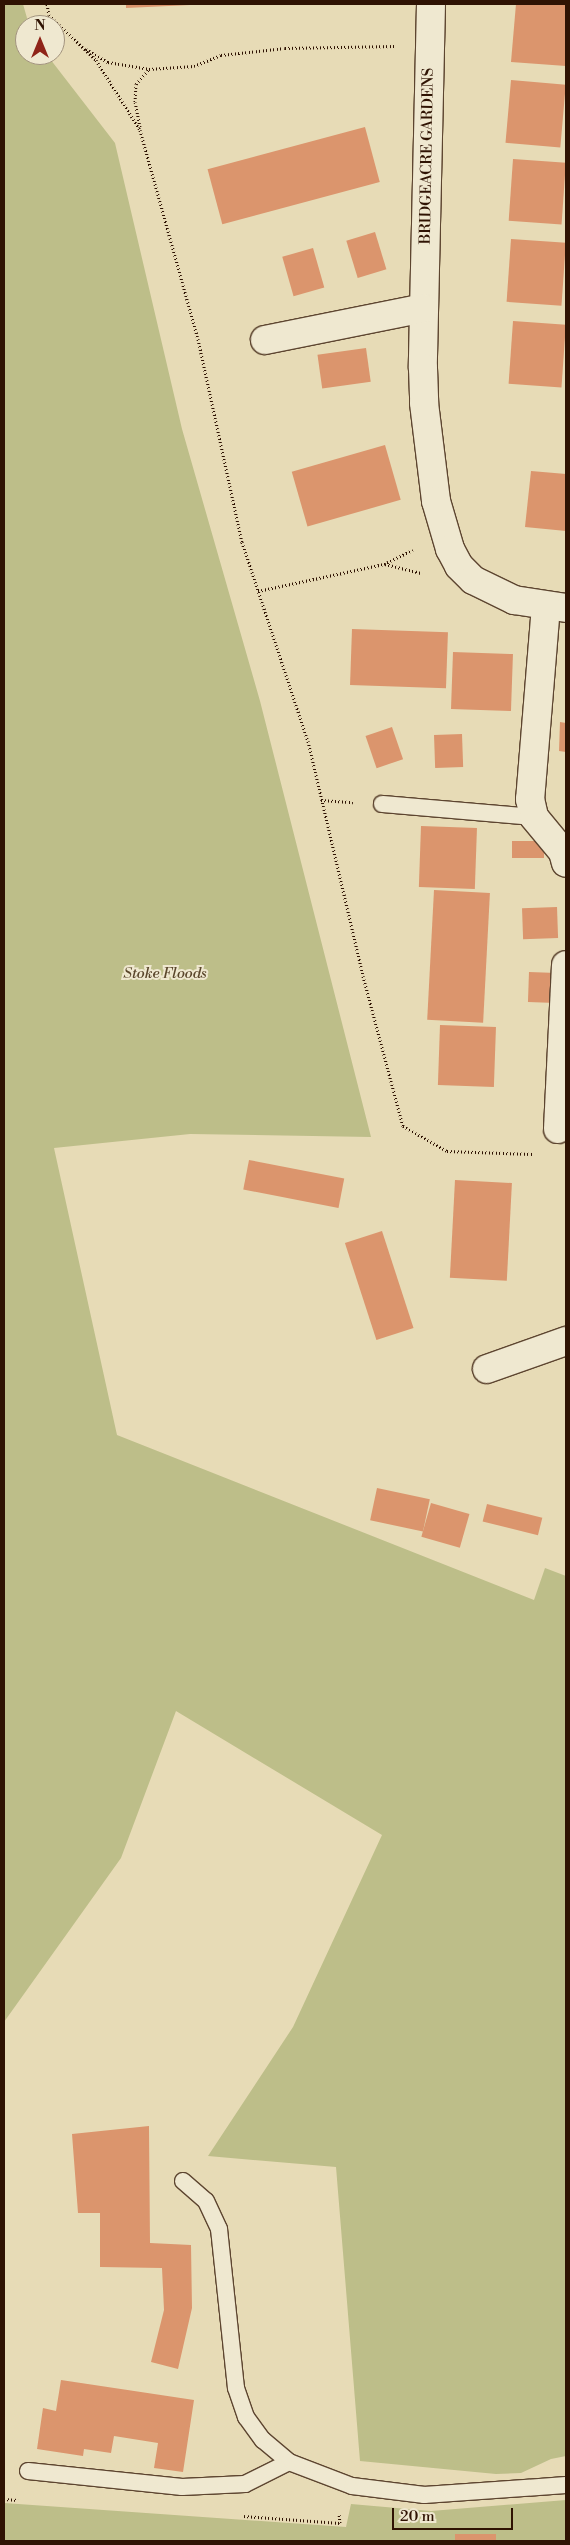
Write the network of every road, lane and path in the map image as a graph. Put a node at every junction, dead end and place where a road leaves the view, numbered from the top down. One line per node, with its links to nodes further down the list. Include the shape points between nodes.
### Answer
1 (47, 4): 3 (path, via 49,15)
2 (431, 4): 4 (street, BRIDGEACRE GARDENS)
3 (81, 46): 5 (path, via 108,62); 6 (path, via 96,60)
4 (429, 50): 5 (path, via 397,46 285,48 221,55 194,66); 7 (street, BRIDGEACRE GARDENS)
5 (149, 69): 6 (path, via 136,84 134,102)
6 (140, 130): 10 (path, via 198,339 242,542)
7 (423, 308): 8 (street); 9 (street, BRIDGEACRE GARDENS, via 424,403 436,502)
8 (265, 340)
9 (443, 526): 10 (path, via 410,553 384,564); 11 (street, BRIDGEACRE GARDENS, via 459,566 473,580 514,600)
10 (258, 591): 17 (path, via 308,740 363,976 403,1126 447,1151)
11 (556, 607): 13 (street, BRIDGEACRE GARDENS, via 530,779)
12 (382, 804): 13 (lane)
13 (534, 817): 14 (street, via 563,852)
14 (566, 863)
15 (566, 965): 16 (street)
16 (558, 1129)
17 (543, 1154)
18 (566, 1341): 19 (street)
19 (487, 1370)
20 (183, 2181): 21 (lane, via 206,2201 219,2229 236,2388 246,2417 263,2440)
21 (289, 2462): 22 (lane, via 245,2484 182,2487); 23 (lane, via 352,2486 424,2495)
22 (28, 2471)
23 (566, 2485)

